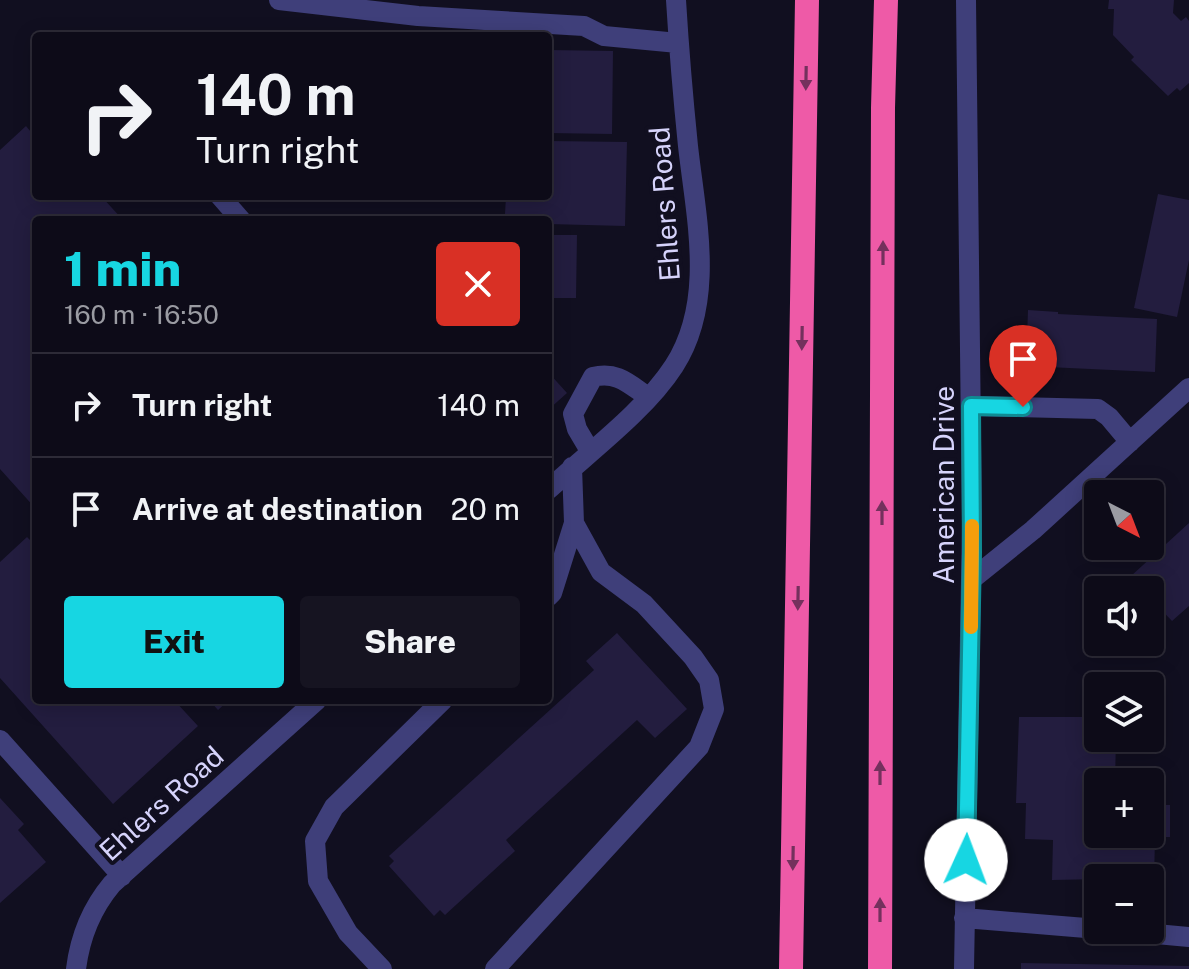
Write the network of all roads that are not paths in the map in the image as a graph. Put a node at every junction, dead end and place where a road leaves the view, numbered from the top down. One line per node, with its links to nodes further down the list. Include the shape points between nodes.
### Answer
1 (279, 0): 6 (street, via 418,16 584,26 604,36)
2 (676, 0): 6 (street, Ehlers Road)
3 (807, 0): 30 (highway, one-way to 30)
4 (886, 0): 31 (highway, one-way to 4)
5 (966, 0): 11 (street, American Drive)
6 (678, 43): 10 (street, Ehlers Road, via 699,289 687,343)
7 (224, 200): 8 (street)
8 (238, 216)
9 (1189, 388): 12 (street)
10 (648, 397): 13 (street, Ehlers Road); 13 (street, via 606,374 593,377 573,414)
11 (971, 406): 12 (street, via 1098,409); 17 (street, American Drive)
12 (1130, 442): 17 (street)
13 (590, 451): 14 (street, Ehlers Road)
14 (572, 467): 15 (street, Ehlers Road); 16 (street)
15 (552, 486)
16 (574, 523): 18 (street); 29 (street, via 601,572 644,604 693,657 709,680 714,709 699,747)
17 (971, 580): 23 (street, American Drive)
18 (552, 593)
19 (313, 704): 22 (street, Ehlers Road)
20 (439, 704): 28 (street, via 334,807 315,841 318,881 348,933)
21 (0, 740): 22 (street)
22 (122, 876): 27 (street, Ehlers Road, via 87,920)
23 (964, 918): 24 (street); 32 (street, American Drive)
24 (1084, 928)
25 (1164, 935): 26 (street)
26 (1189, 937)
27 (76, 969)
28 (382, 969)
29 (495, 969)
30 (791, 969)
31 (880, 969)
32 (964, 969)

